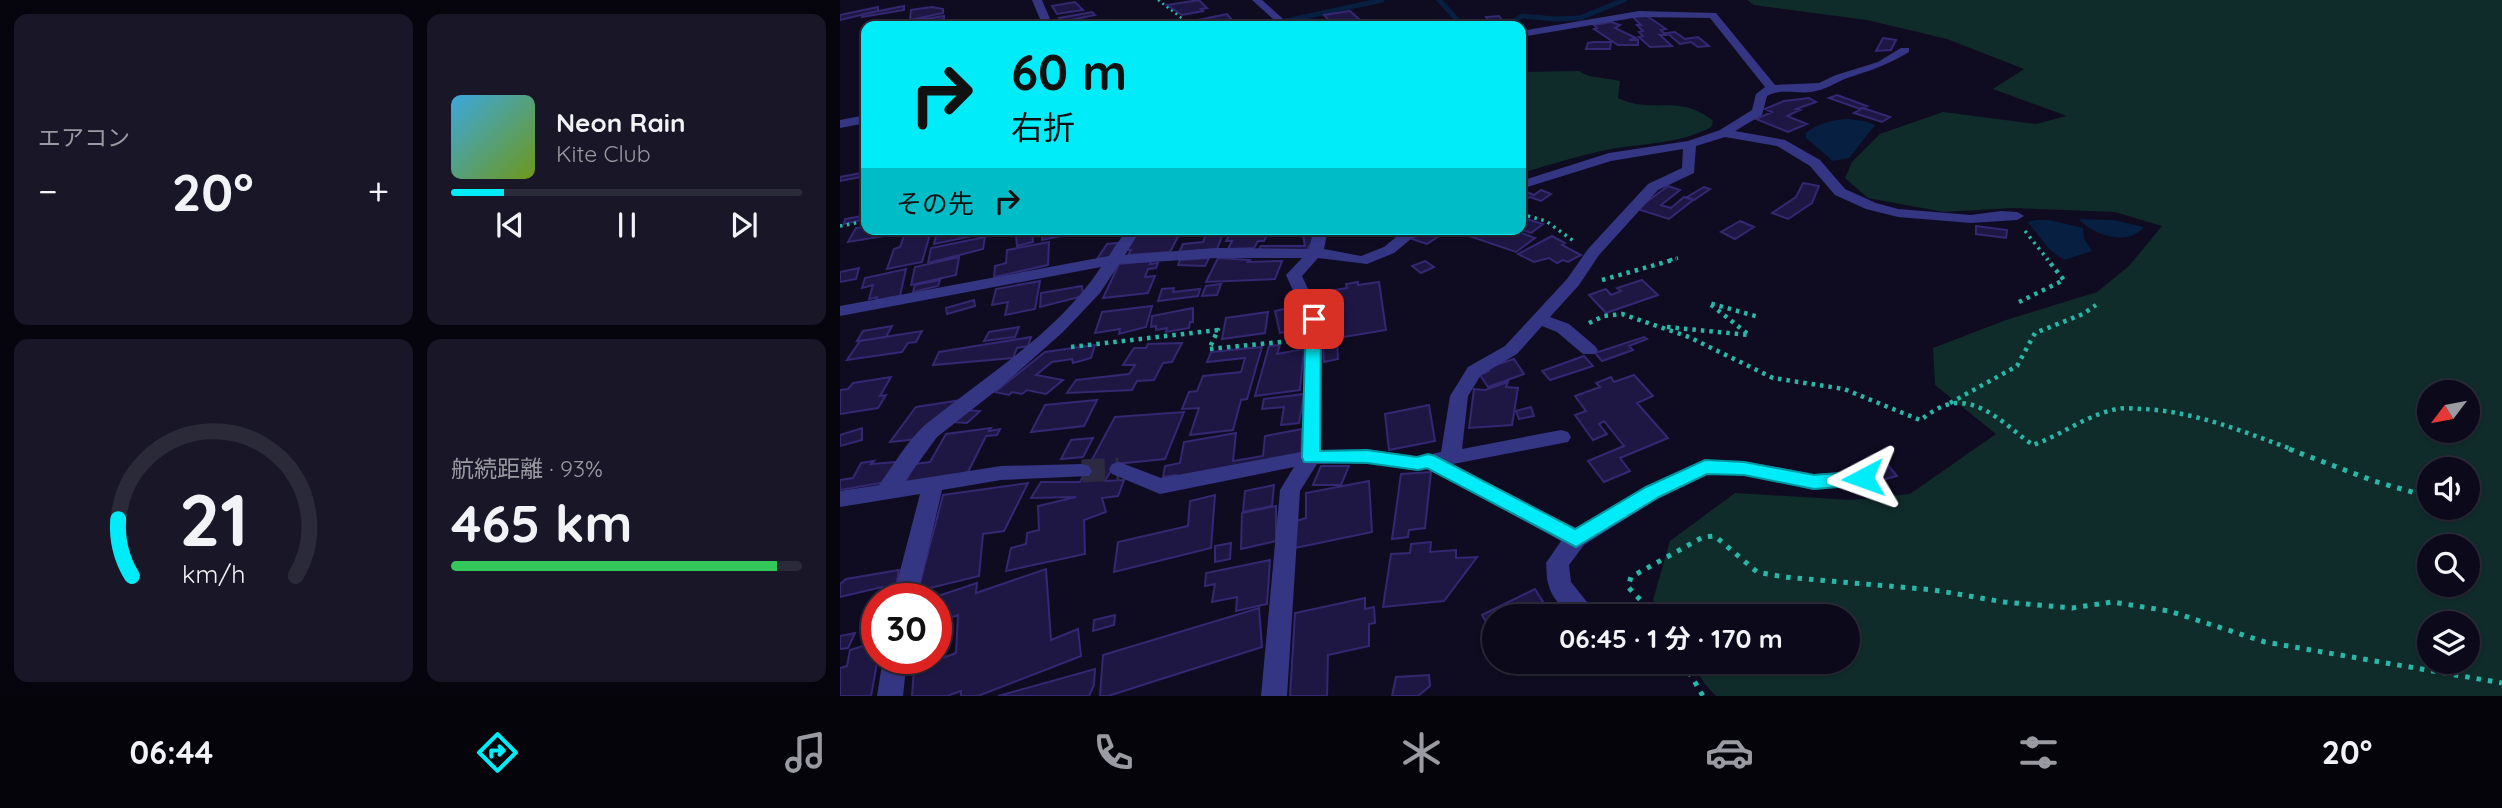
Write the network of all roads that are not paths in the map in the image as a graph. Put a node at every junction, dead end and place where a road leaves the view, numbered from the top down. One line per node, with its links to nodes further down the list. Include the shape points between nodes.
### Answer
1 (1037, 0): 3 (street)
2 (1257, 0): 4 (street)
3 (1046, 21)
4 (1280, 21)
5 (1526, 33): 7 (street, via 1639,14 1713,15)
6 (1905, 50): 7 (street, via 1882,64 1823,86)
7 (1772, 88): 10 (street, via 1762,94 1758,112)
8 (861, 120): 9 (street)
9 (840, 124)
10 (1724, 133): 11 (street); 13 (street, via 1781,143 1815,163 1840,192 1871,206 1898,214 1971,219 2001,215)
11 (1690, 144): 12 (street, via 1609,157); 20 (street, via 1689,170 1653,187)
12 (1526, 183)
13 (2020, 223)
14 (1130, 235): 18 (street)
15 (1322, 235): 17 (street)
16 (1408, 235): 17 (street, via 1389,250 1362,261)
17 (1315, 254): 18 (street, via 1216,253); 24 (street, via 1294,275 1314,319)
18 (1113, 260): 19 (street); 30 (street, via 1094,290 1031,351 930,432)
19 (840, 311)
20 (1539, 319): 21 (street, via 1563,328); 23 (street, via 1511,350 1474,371 1459,396)
21 (1589, 350)
22 (1561, 438): 23 (street)
23 (1451, 456): 25 (street)
24 (1311, 457): 25 (street, via 1367,457 1418,464); 26 (street, via 1160,486); 37 (street, via 1290,491)
25 (1428, 460): 32 (street)
26 (1119, 469)
27 (1082, 471): 29 (street, via 1001,473)
28 (1863, 478): 32 (street, via 1814,482 1744,468 1705,467 1653,492)
29 (933, 485): 30 (street); 33 (street)
30 (885, 492): 31 (street)
31 (840, 499)
32 (1576, 539): 34 (street, via 1557,563 1560,586)
33 (909, 583)
34 (1575, 604)
35 (893, 674): 36 (street)
36 (890, 696)
37 (1274, 696)

